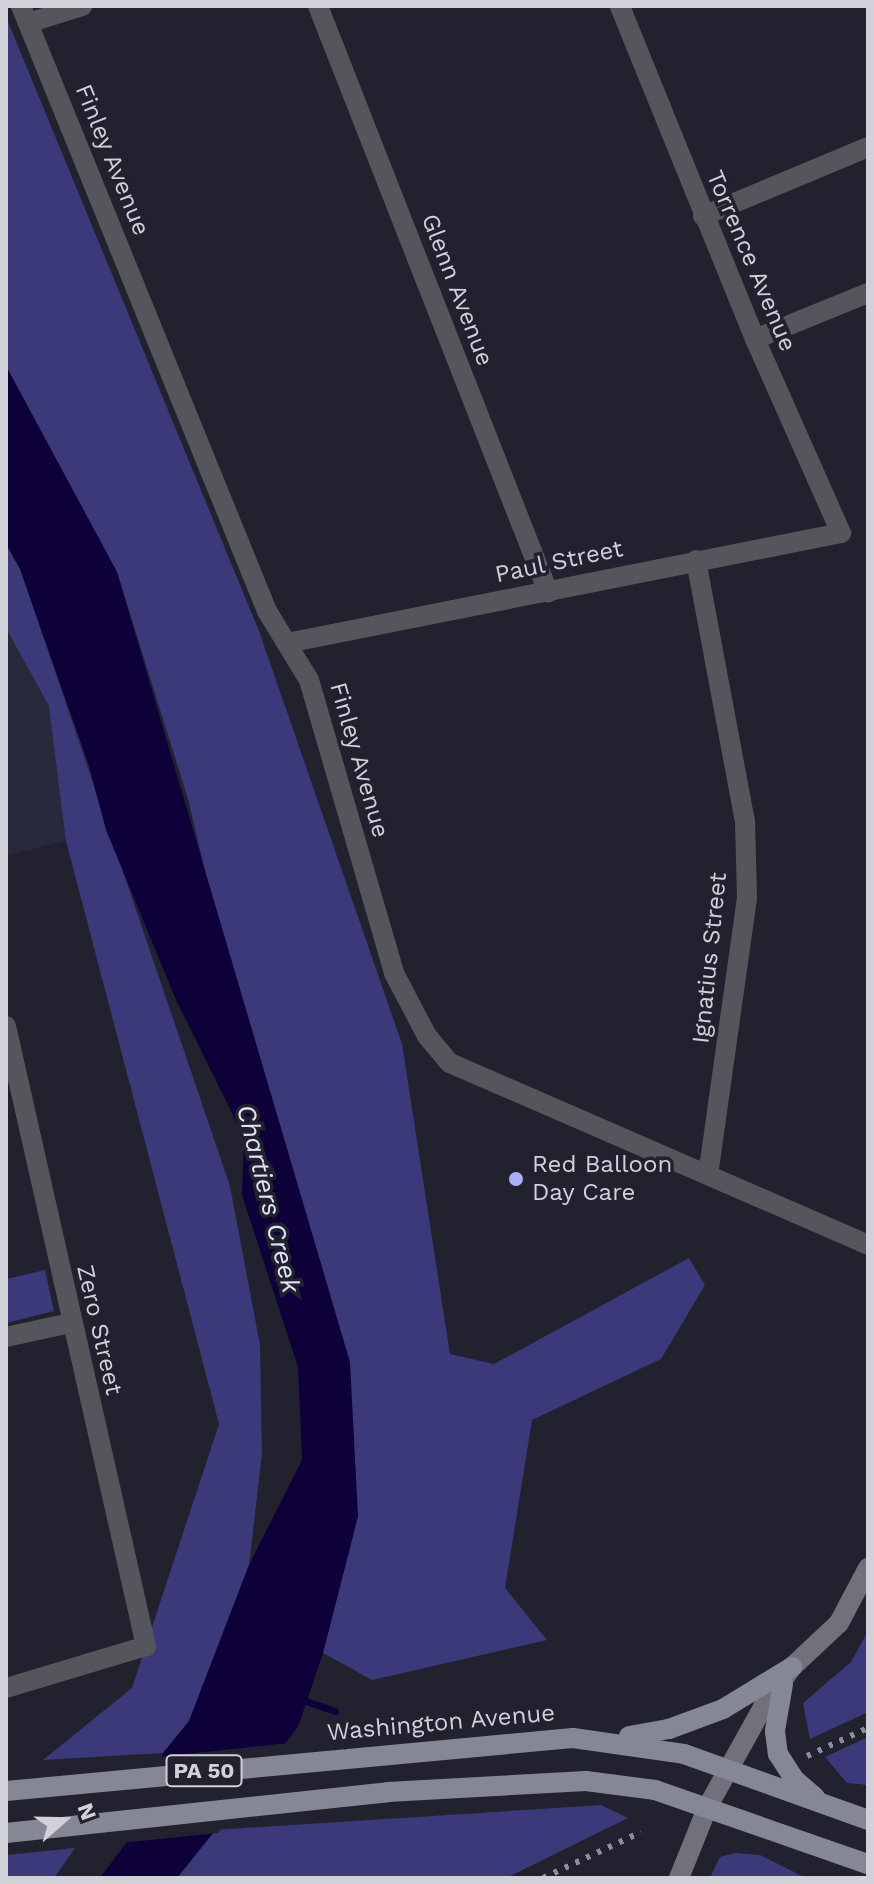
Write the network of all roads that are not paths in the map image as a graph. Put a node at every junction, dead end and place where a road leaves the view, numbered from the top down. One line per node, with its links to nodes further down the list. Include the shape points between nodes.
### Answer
1 (82, 6): 4 (street)
2 (318, 6): 11 (street, Glenn Avenue)
3 (620, 6): 6 (street, Torrence Avenue)
4 (25, 15): 12 (street, Finley Avenue, via 267,611)
5 (868, 147): 6 (street)
6 (703, 216): 8 (street, Torrence Avenue)
7 (868, 293): 8 (street)
8 (755, 339): 9 (street, Torrence Avenue)
9 (841, 533): 10 (street, Paul Street)
10 (696, 560): 11 (street, Paul Street); 14 (street, Ignatius Street, via 745,821 747,882)
11 (548, 592): 12 (street, Paul Street)
12 (287, 643): 14 (street, Finley Avenue, via 309,680 394,973 427,1036 450,1063)
13 (6, 1026): 16 (street, Zero Street)
14 (708, 1174): 15 (street, Finley Avenue)
15 (868, 1245)
16 (70, 1323): 17 (street); 20 (street, Zero Street, via 146,1646)
17 (6, 1337)
18 (868, 1568): 19 (street, via 839,1623)
19 (788, 1675): 21 (main road, via 703,1717); 22 (street); 24 (main road, via 776,1722 778,1754 794,1779)
20 (6, 1688)
21 (613, 1740): 22 (main road, Washington Avenue / PA 50); 23 (main road, Washington Avenue / PA 50, via 403,1750)
22 (728, 1767): 24 (main road, Washington Avenue / PA 50); 25 (street)
23 (6, 1791)
24 (824, 1805): 26 (main road, Washington Avenue / PA 50)
25 (708, 1806): 27 (main road, PA 50, via 655,1790 586,1781 388,1792); 28 (main road, PA 50); 29 (street)
26 (868, 1820)
27 (6, 1833)
28 (868, 1864)
29 (679, 1878)

